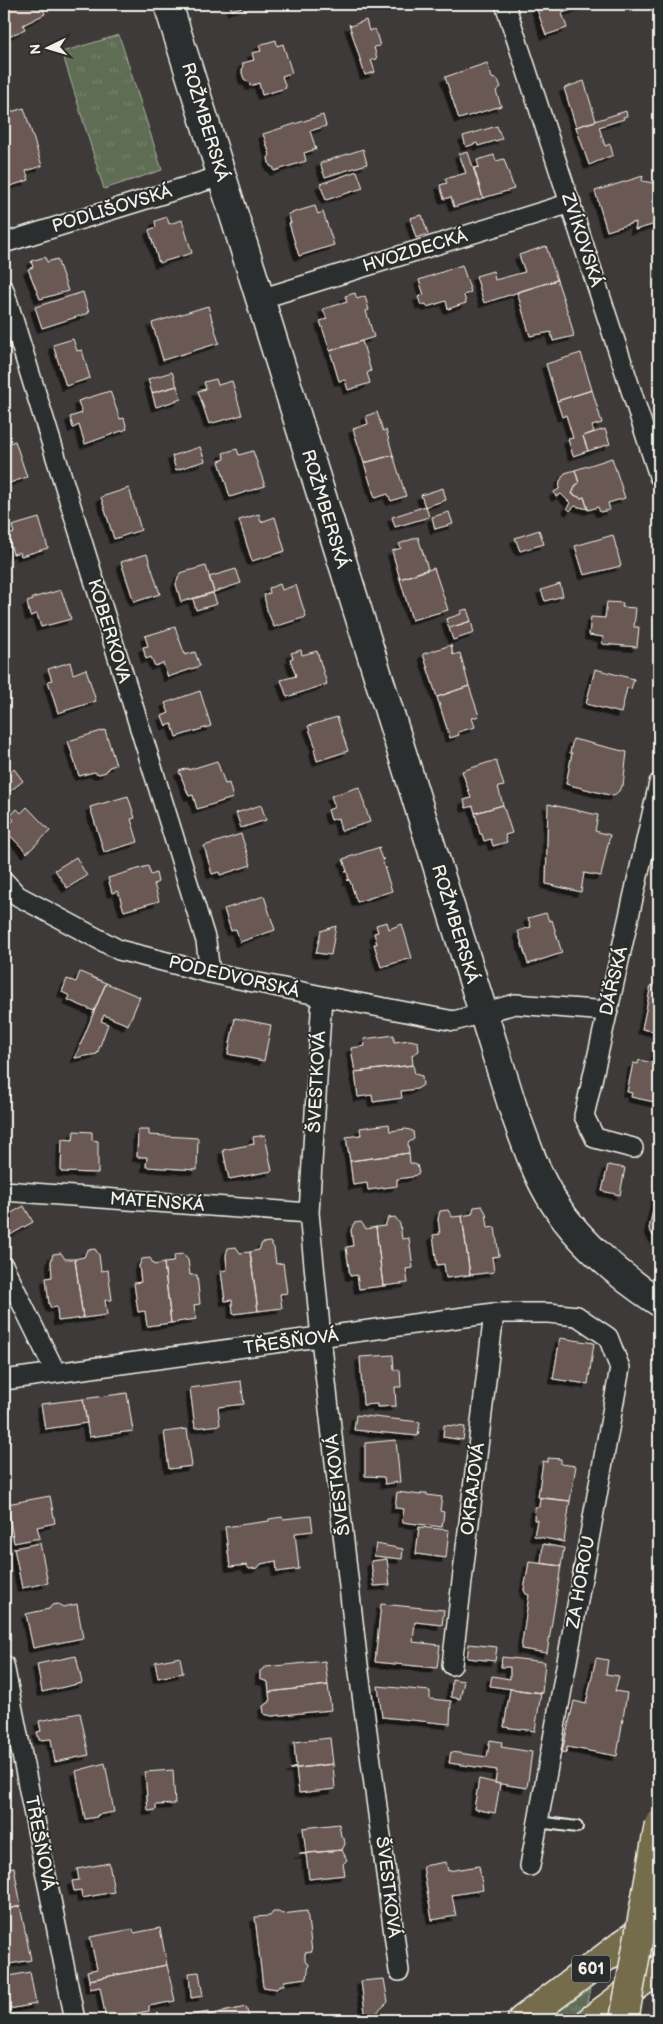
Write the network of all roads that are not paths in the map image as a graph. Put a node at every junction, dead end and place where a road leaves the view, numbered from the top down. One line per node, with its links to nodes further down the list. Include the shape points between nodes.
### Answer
1 (168, 4): 3 (street, ROŽMBERSKÁ)
2 (505, 4): 4 (street, ZVÍKOVSKÁ)
3 (221, 176): 5 (street, PODLIŠOVSKÁ); 7 (street, ROŽMBERSKÁ)
4 (570, 203): 7 (street, HVOZDECKÁ); 8 (street, ZVÍKOVSKÁ)
5 (4, 243)
6 (4, 290): 11 (street, KOBERKOVA, via 206,941)
7 (260, 299): 14 (street, ROŽMBERSKÁ)
8 (659, 476)
9 (659, 783): 13 (street, DÁŘSKÁ)
10 (4, 881): 11 (street, PODEDVORSKÁ, via 18,896 119,950)
11 (210, 973): 12 (street, PODEDVORSKÁ)
12 (322, 996): 14 (street, PODEDVORSKÁ, via 454,1021); 17 (street, ŠVESTKOVÁ)
13 (608, 1011): 14 (street, via 515,1004); 15 (street, DÁŘSKÁ, via 584,1116 595,1138)
14 (482, 1014): 19 (street, ROŽMBERSKÁ, via 513,1108 550,1198 592,1250)
15 (633, 1148)
16 (4, 1191): 17 (street, MATENSKÁ)
17 (309, 1213): 22 (street, ŠVESTKOVÁ)
18 (4, 1267): 23 (street)
19 (658, 1300)
20 (494, 1313): 21 (street, TŘEŠŇOVÁ); 22 (street, TŘEŠŇOVÁ); 26 (street, OKRAJOVÁ)
21 (578, 1316): 27 (street, ZA HOROU, via 608,1337 620,1368)
22 (321, 1338): 23 (street, TŘEŠŇOVÁ); 33 (street, ŠVESTKOVÁ, via 357,1657)
23 (56, 1373): 24 (street, TŘEŠŇOVÁ)
24 (4, 1380)
25 (4, 1665): 34 (street, TŘEŠŇOVÁ)
26 (452, 1665)
27 (538, 1822): 29 (lane); 30 (street, ZA HOROU)
28 (659, 1823): 37 (main road, bridge)
29 (577, 1827)
30 (530, 1866)
31 (659, 1917): 35 (main road, 601)
32 (659, 1969): 36 (main road, 601)
33 (399, 1971)
34 (75, 2020)
35 (522, 2020)
36 (591, 2020)
37 (624, 2020)

